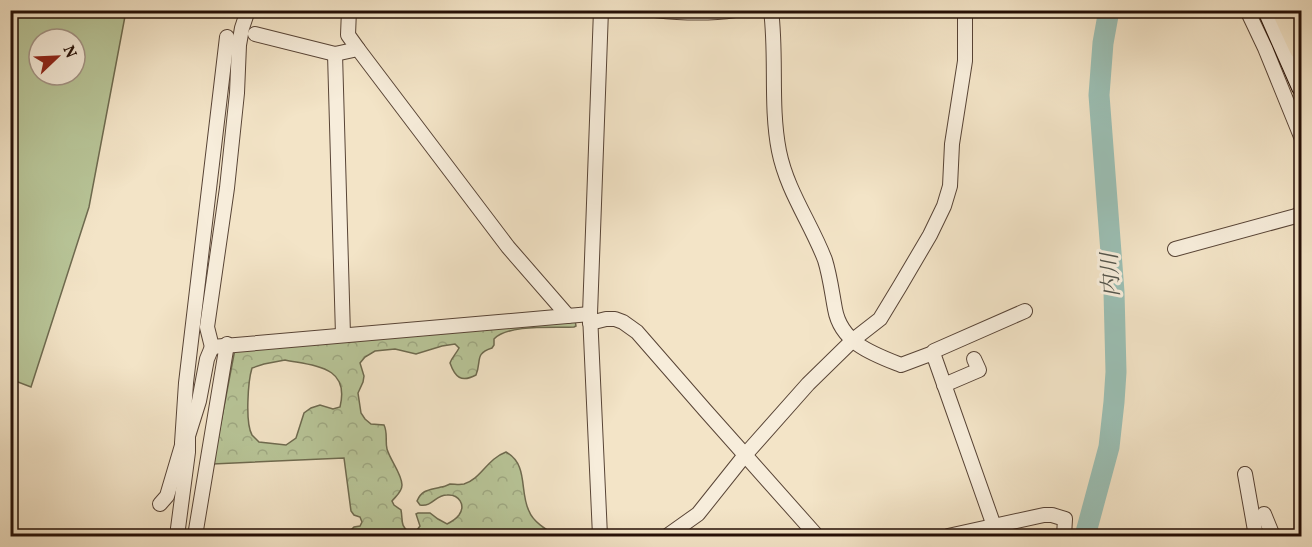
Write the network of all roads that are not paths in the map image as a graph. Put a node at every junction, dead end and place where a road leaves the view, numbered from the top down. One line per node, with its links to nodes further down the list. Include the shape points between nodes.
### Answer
1 (248, 10): 26 (street, via 239,45 227,188 207,327)
2 (349, 10): 14 (street, via 348,35)
3 (601, 10): 22 (street)
4 (655, 10): 5 (street)
5 (735, 10)
6 (771, 10): 24 (street, via 779,153 825,262 835,312)
7 (965, 10): 24 (street, via 965,62 945,206 880,319)
8 (1247, 10): 17 (street)
9 (1268, 10): 16 (main road)
10 (1285, 10): 13 (highway)
11 (255, 34): 15 (street)
12 (227, 37): 30 (street, via 186,383)
13 (1302, 47)
14 (358, 49): 15 (street); 21 (street, via 508,247)
15 (335, 54): 23 (street)
16 (1302, 87)
17 (1302, 139)
18 (1302, 212): 19 (street)
19 (1175, 249)
20 (1025, 311): 27 (street)
21 (568, 316): 22 (street); 23 (street)
22 (590, 319): 31 (street, via 615,319 637,332); 38 (street)
23 (343, 335): 25 (street)
24 (853, 340): 27 (street, via 872,354 901,365); 31 (street)
25 (227, 345): 26 (street); 37 (street)
26 (212, 347): 30 (street)
27 (933, 353): 29 (street)
28 (974, 359): 29 (street, via 978,370)
29 (944, 385): 35 (street)
30 (185, 440): 33 (street, via 167,496); 36 (street, via 188,452)
31 (745, 455): 39 (street, via 698,514); 40 (street)
32 (1245, 474): 43 (street)
33 (160, 504)
34 (1264, 514): 44 (street)
35 (997, 531): 41 (street); 42 (street, via 1035,516 1052,515 1065,519)
36 (177, 537)
37 (195, 537)
38 (600, 537)
39 (668, 537)
40 (817, 537)
41 (948, 537)
42 (1064, 537)
43 (1256, 537)
44 (1273, 537)

